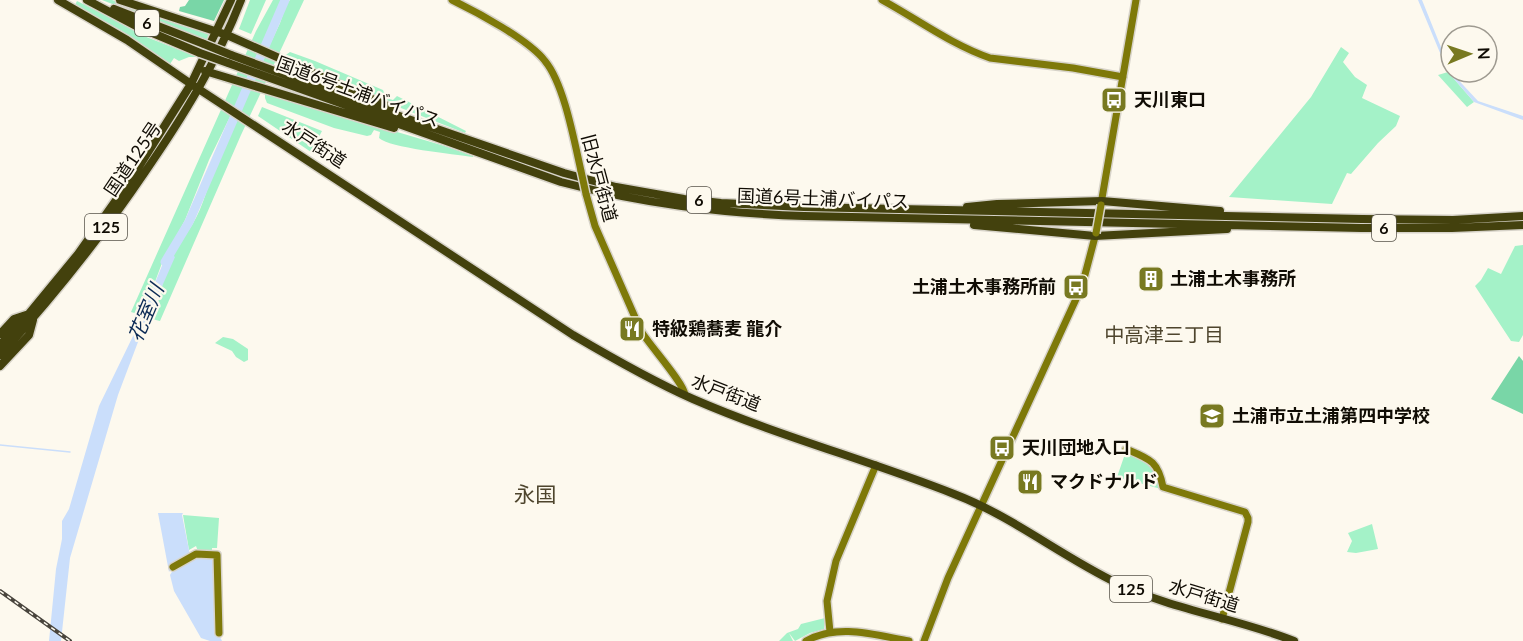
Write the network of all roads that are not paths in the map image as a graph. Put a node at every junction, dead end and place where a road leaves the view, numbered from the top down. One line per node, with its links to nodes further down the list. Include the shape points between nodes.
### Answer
1 (58, 0): 15 (highway, 水戸街道, via 127,40)
2 (89, 0): 13 (highway, 国道6号土浦バイパス / 6, bridge)
3 (120, 0): 9 (highway)
4 (231, 0): 9 (highway)
5 (241, 0): 10 (highway)
6 (452, 0): 31 (street, 旧水戸街道, bridge, via 493,22 545,61 560,92 595,226 649,345)
7 (882, 0): 14 (street, via 977,54)
8 (1136, 0): 14 (street)
9 (217, 32): 10 (highway); 11 (highway)
10 (226, 35): 12 (highway); 16 (highway)
11 (199, 69): 12 (highway); 15 (highway)
12 (208, 72): 15 (highway); 17 (highway)
13 (268, 73): 16 (highway, 国道6号土浦バイパス / 6); 17 (highway, 国道6号土浦バイパス / 6)
14 (1123, 77): 18 (street)
15 (195, 87): 26 (highway, 国道125号 / 125); 32 (highway, 水戸街道 / 125, via 573,335)
16 (455, 136): 19 (highway, 国道6号土浦バイパス / 6, via 564,173 666,196 721,203)
17 (469, 150): 22 (highway, 国道6号土浦バイパス / 6, via 561,182 646,202 757,214)
18 (1101, 203): 19 (highway, via 997,204); 21 (highway); 25 (street, bridge)
19 (952, 210): 21 (highway, 国道6号土浦バイパス / 6)
20 (1523, 216): 21 (highway, 国道6号土浦バイパス / 6, via 1453,220)
21 (1262, 217)
22 (944, 219): 23 (highway, 国道6号土浦バイパス / 6); 25 (highway)
23 (1245, 225): 24 (highway, 国道6号土浦バイパス / 6); 25 (highway, via 1218,230)
24 (1523, 225)
25 (1095, 235): 36 (street, via 1082,286)
26 (31, 317): 27 (highway, via 14,319); 28 (highway, 国道125号 / 125); 29 (highway, 国道125号 / 125); 30 (highway, via 29,335)
27 (0, 334)
28 (0, 345)
29 (0, 355)
30 (0, 366)
31 (674, 375): 32 (street); 33 (street, 旧水戸街道)
32 (668, 387): 33 (highway, 水戸街道 / 125)
33 (685, 395): 35 (highway, 水戸街道 / 125)
34 (1126, 449): 38 (street, via 1158,468 1163,487 1248,515)
35 (876, 465): 36 (highway, 水戸街道 / 125); 39 (street, via 836,561 827,601)
36 (982, 506): 38 (highway, 水戸街道 / 125, via 1117,583 1161,601); 43 (street)
37 (173, 567): 40 (street, via 196,555 217,555)
38 (1222, 618): 44 (highway, 水戸街道 / 125)
39 (830, 632): 41 (street); 42 (street)
40 (219, 633)
41 (806, 641)
42 (909, 641)
43 (924, 641)
44 (1294, 641)

